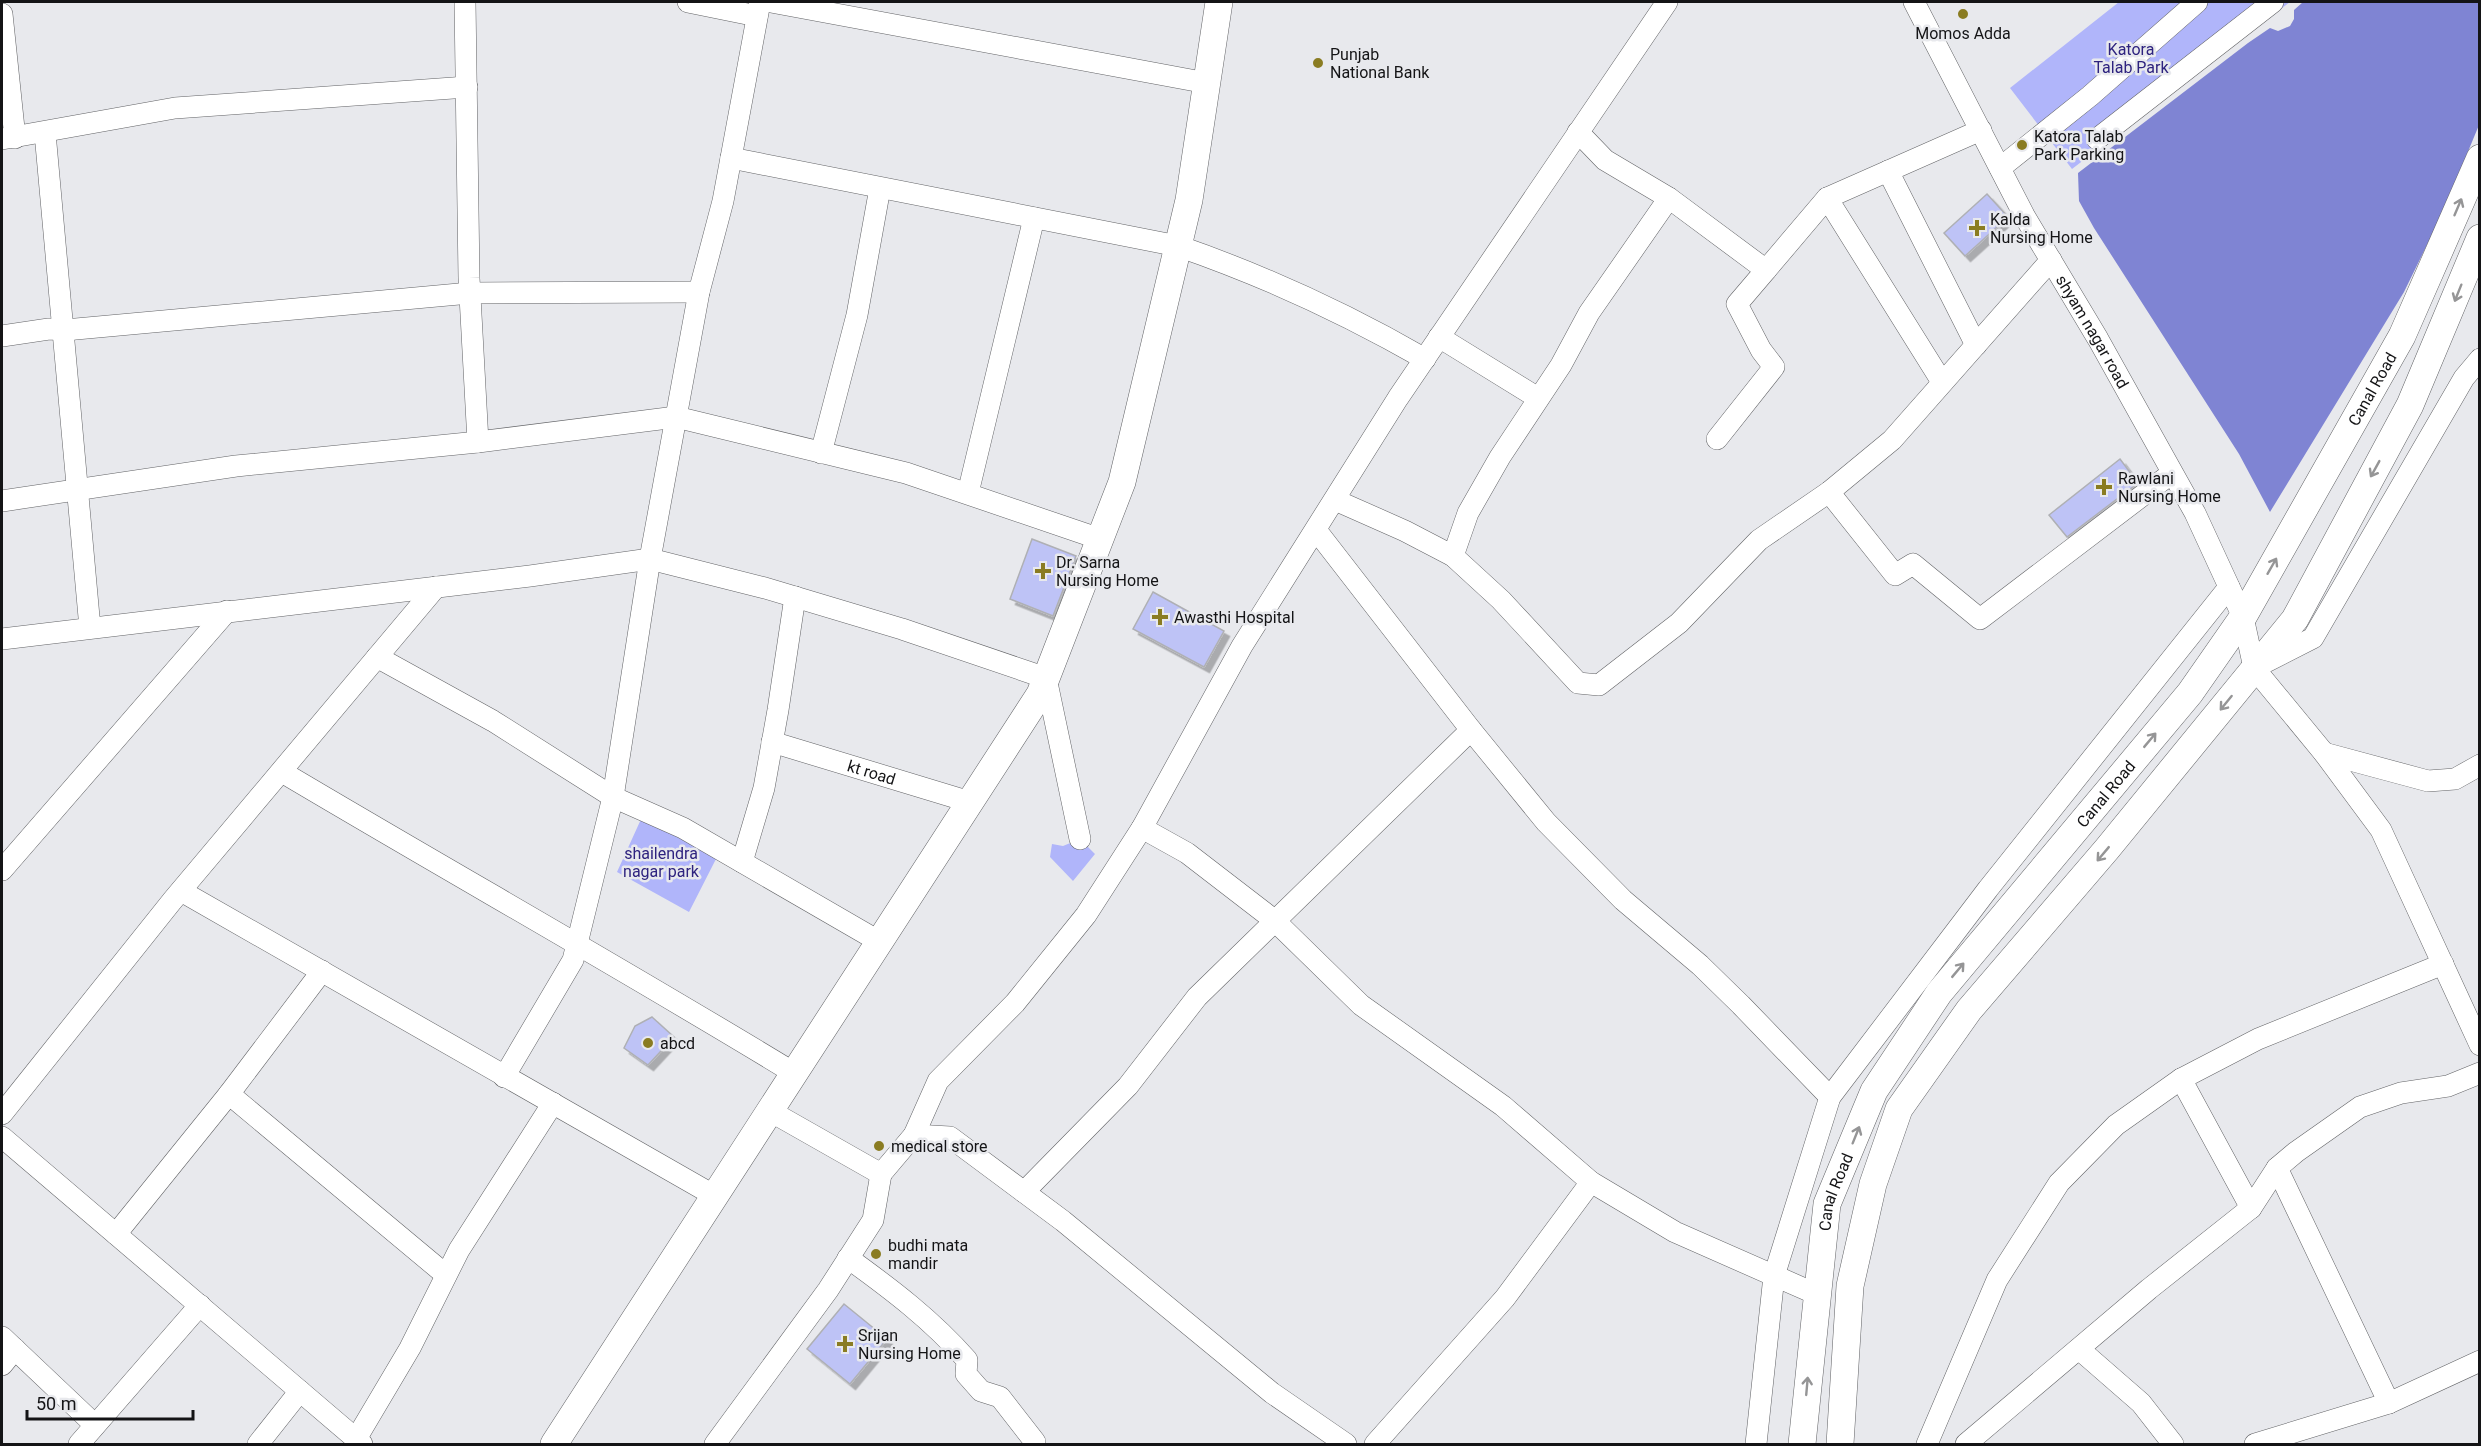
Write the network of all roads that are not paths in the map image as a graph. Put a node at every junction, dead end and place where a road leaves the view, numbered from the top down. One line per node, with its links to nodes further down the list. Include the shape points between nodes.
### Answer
1 (465, 2): 11 (street)
2 (688, 2): 8 (street)
3 (1219, 2): 10 (main road)
4 (1667, 2): 13 (street)
5 (2197, 2): 19 (street)
6 (2273, 2): 16 (street)
7 (1917, 3): 12 (street, shyam nagar road)
8 (763, 6): 10 (street); 17 (street)
9 (2, 14): 15 (street)
10 (1207, 83): 26 (main road)
11 (467, 87): 14 (street, via 175,108); 30 (street)
12 (1981, 130): 19 (street, shyam nagar road); 20 (street)
13 (1578, 132): 22 (street, via 1605,160); 33 (street)
14 (45, 133): 15 (street); 31 (street)
15 (8, 139)
16 (2097, 139)
17 (731, 158): 21 (street); 29 (street)
18 (2480, 158): 57 (main road, Canal Road, one-way to 18, via 2402,336)
19 (2000, 168): 27 (street, shyam nagar road)
20 (1888, 171): 23 (street); 34 (street)
21 (880, 188): 24 (street); 42 (street, via 856,315)
22 (1669, 198): 28 (street); 38 (street, via 1589,312)
23 (1827, 198): 28 (street); 37 (street)
24 (1034, 218): 26 (street); 46 (street)
25 (2480, 238): 61 (main road, Canal Road, one-way to 61, via 2409,405 2295,620)
26 (1178, 246): 35 (street, via 1309,297); 50 (main road, via 1122,482)
27 (2051, 260): 34 (street); 43 (street, shyam nagar road)
28 (1766, 270): 40 (street, via 1737,304 1774,367)
29 (699, 292): 30 (street); 39 (street)
30 (470, 293): 31 (street); 41 (street)
31 (65, 330): 32 (street); 44 (street)
32 (2, 336)
33 (1439, 337): 35 (street); 38 (street)
34 (1976, 345): 37 (street)
35 (1425, 359): 47 (street)
36 (2480, 359): 61 (street, via 2458,388 2313,638)
37 (1942, 382): 45 (street, via 1892,440)
38 (1538, 398): 51 (street, via 1468,513)
39 (676, 417): 41 (street); 42 (street); 52 (street)
40 (1717, 439)
41 (478, 442): 44 (street, via 236,466)
42 (821, 453): 46 (street, via 906,473)
43 (2172, 473): 45 (street, via 1980,619 1913,564 1895,574); 54 (street, shyam nagar road)
44 (76, 492): 48 (street); 58 (street)
45 (1829, 492): 51 (street, via 1760,540 1679,623 1599,685 1578,682 1501,600)
46 (968, 493): 50 (street)
47 (1335, 500): 49 (street); 51 (street)
48 (2, 501)
49 (1316, 530): 63 (street); 70 (street, via 1242,646)
50 (1100, 539): 62 (main road)
51 (1453, 556)
52 (650, 559): 53 (street); 55 (street); 68 (street)
53 (436, 587): 56 (street); 60 (street)
54 (2229, 587): 57 (street, shyam nagar road); 86 (street, via 1988,888)
55 (795, 597): 62 (street); 64 (street)
56 (227, 611): 58 (street); 73 (street)
57 (2243, 617): 61 (street, shyam nagar road); 102 (main road, Canal Road, one-way to 57, via 1827,1204 1874,1091 1939,993 2190,693)
58 (90, 628): 59 (street)
59 (2, 639)
60 (377, 657): 67 (street); 68 (street, via 493,721)
61 (2254, 668): 65 (street); 120 (main road, Canal Road, one-way to 120, via 1969,1010 1899,1109 1873,1184 1850,1286)
62 (1046, 678): 69 (main road, via 1040,694); 71 (street)
63 (1471, 730): 75 (street); 86 (street, via 1546,822 1623,900 1701,965)
64 (772, 742): 69 (street, kt road); 72 (street, via 764,788)
65 (2324, 753): 66 (street, via 2428,781 2455,779); 78 (street, via 2381,830)
66 (2480, 765)
67 (282, 772): 74 (street); 76 (street)
68 (613, 797): 72 (street, via 682,828); 76 (street)
69 (970, 802): 77 (main road)
70 (1142, 828): 75 (street, via 1187,853); 90 (street, via 1086,915 1022,994 938,1081)
71 (1080, 839)
72 (742, 862): 77 (street)
73 (2, 870)
74 (181, 891): 79 (street); 89 (street)
75 (1274, 920): 94 (street, via 1361,1005 1503,1106); 95 (street, via 1197,997 1128,1086)
76 (577, 942): 81 (street); 83 (street, via 573,960)
77 (880, 942): 81 (main road)
78 (2443, 964): 80 (street); 84 (street, via 2258,1039)
79 (322, 972): 83 (street); 85 (street)
80 (2480, 1045)
81 (794, 1073): 88 (main road)
82 (2480, 1073): 92 (street, via 2448,1086 2401,1093 2360,1107)
83 (504, 1077): 87 (street)
84 (2181, 1079): 97 (street); 121 (street, via 2116,1125 2059,1183 1997,1280)
85 (229, 1094): 98 (street); 100 (street)
86 (1830, 1097): 101 (street)
87 (553, 1103): 96 (street); 100 (street)
88 (770, 1111): 93 (street); 96 (main road)
89 (2, 1114)
90 (914, 1135): 93 (street); 95 (street, via 950,1137)
91 (2, 1137): 98 (street)
92 (2277, 1168): 97 (street); 108 (street)
93 (881, 1174): 99 (street, via 873,1220)
94 (1591, 1182): 101 (street, via 1675,1232); 117 (street, via 1505,1298)
95 (1024, 1192): 116 (street, via 1272,1393)
96 (715, 1196): 113 (main road)
97 (2252, 1208): 104 (street)
98 (116, 1234): 103 (street)
99 (848, 1258): 114 (street); 115 (street, via 947,1337 967,1360 966,1374 981,1390 1000,1397 1035,1442)
100 (446, 1275): 110 (street)
101 (1774, 1276): 102 (street); 118 (street)
102 (1816, 1294): 119 (main road, Canal Road, one-way to 102)
103 (200, 1305): 107 (street); 109 (street)
104 (2079, 1349): 122 (street); 123 (street, via 2141,1403)
105 (6, 1350): 109 (street)
106 (2480, 1361): 108 (street)
107 (300, 1391): 110 (street); 112 (street)
108 (2389, 1403): 124 (street)
109 (95, 1425): 111 (street)
110 (359, 1442)
111 (79, 1444)
112 (258, 1444)
113 (554, 1444)
114 (715, 1444)
115 (1032, 1444)
116 (1346, 1444)
117 (1375, 1444)
118 (1756, 1444)
119 (1802, 1444)
120 (1839, 1444)
121 (1927, 1444)
122 (1966, 1444)
123 (2173, 1444)
124 (2255, 1444)

